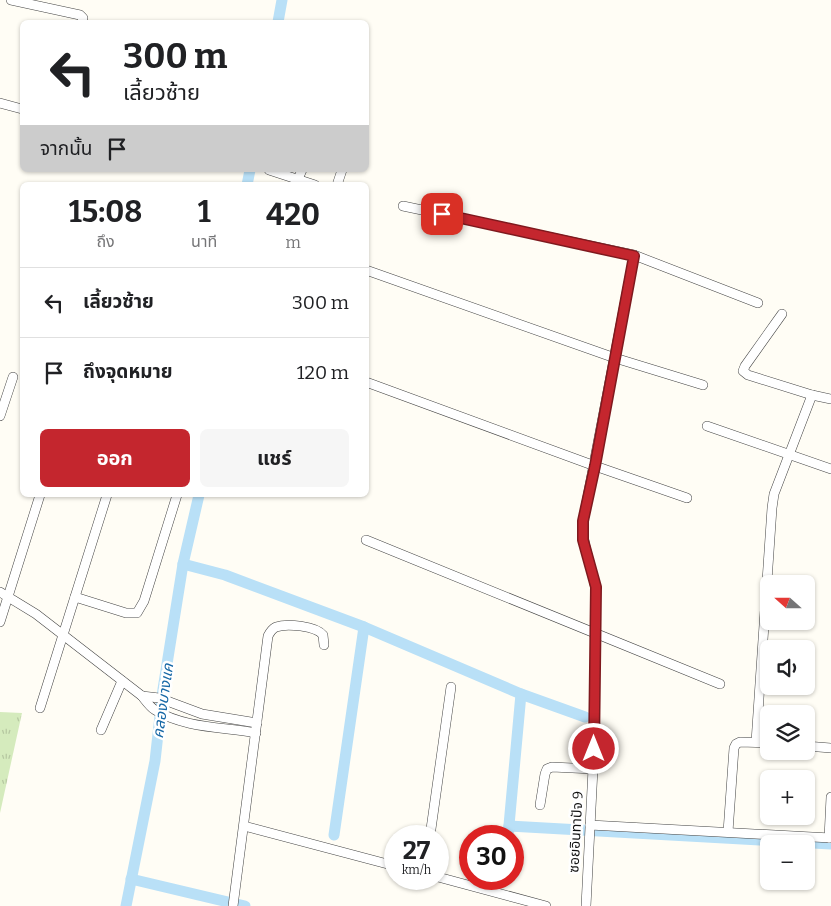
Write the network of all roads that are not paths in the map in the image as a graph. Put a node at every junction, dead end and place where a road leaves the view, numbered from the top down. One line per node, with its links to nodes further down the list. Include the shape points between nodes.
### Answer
1 (13, 0): 2 (street, via 80,15)
2 (82, 20)
3 (0, 104): 4 (street)
4 (20, 109)
5 (275, 172): 7 (street)
6 (301, 172): 7 (street)
7 (298, 180): 8 (street)
8 (305, 182)
9 (403, 206): 10 (street)
10 (634, 256): 12 (street); 14 (street, ซอยอินทาปัจ 9)
11 (369, 271): 14 (street)
12 (758, 303)
13 (782, 314): 18 (street, via 743,371)
14 (615, 358): 17 (street); 23 (street, ซอยอินทาปัจ 9)
15 (13, 377): 20 (street)
16 (369, 383): 23 (street)
17 (703, 385)
18 (812, 395): 19 (street); 22 (street)
19 (831, 399)
20 (0, 416)
21 (706, 426): 22 (street)
22 (789, 455): 24 (street); 46 (street, via 772,508)
23 (595, 466): 28 (street); 33 (street, ซอยอินทาปัจ 9, via 582,532 596,587)
24 (831, 469)
25 (39, 497): 30 (street)
26 (106, 497): 31 (street)
27 (176, 497): 31 (street, via 137,614)
28 (687, 498)
29 (366, 540): 33 (street)
30 (4, 594): 32 (street); 34 (street)
31 (75, 597): 34 (street)
32 (0, 622)
33 (595, 633): 37 (street); 50 (street, ซอยอินทาปัจ 9)
34 (63, 636): 36 (street); 40 (street)
35 (324, 645): 42 (street, via 323,635 316,629 281,626 271,631 267,638)
36 (122, 681): 39 (street); 44 (street)
37 (720, 684)
38 (451, 687): 53 (street)
39 (142, 696): 41 (street, via 159,698); 43 (street, via 153,709 171,718)
40 (40, 708)
41 (202, 714): 42 (street); 43 (street)
42 (257, 723): 45 (street)
43 (199, 724): 45 (street)
44 (101, 730)
45 (256, 733): 54 (street)
46 (756, 742): 47 (street); 56 (street, via 740,742 734,748)
47 (760, 742)
48 (815, 747): 49 (street)
49 (831, 748)
50 (593, 769): 52 (street, via 547,769); 55 (street, ซอยอินทาปัจ 9)
51 (831, 797): 57 (street)
52 (540, 805)
53 (432, 825)
54 (244, 826): 58 (street); 60 (street)
55 (590, 826): 56 (street); 62 (street, ซอยอินทาปัจ 9)
56 (728, 832): 57 (street)
57 (830, 838)
58 (384, 863)
59 (449, 880): 61 (street)
60 (234, 902)
61 (546, 906)
62 (586, 906)

